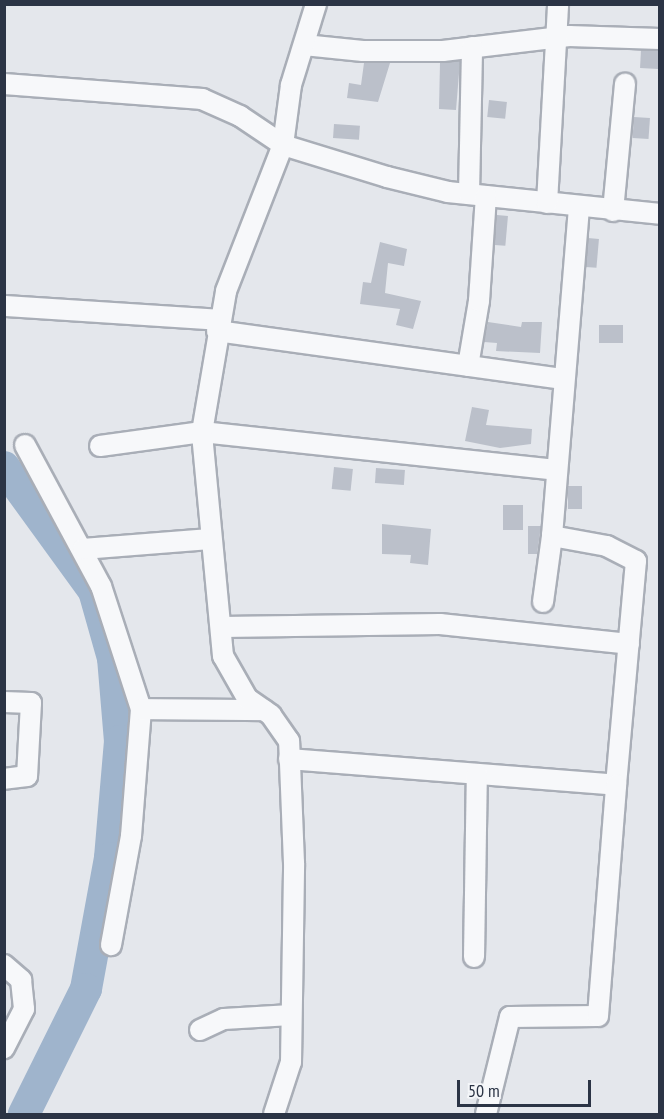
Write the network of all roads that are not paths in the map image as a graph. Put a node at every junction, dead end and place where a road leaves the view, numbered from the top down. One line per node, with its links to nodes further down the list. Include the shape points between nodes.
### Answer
1 (316, 4): 5 (street)
2 (558, 4): 3 (street)
3 (552, 38): 4 (street); 6 (street); 11 (street)
4 (660, 39)
5 (304, 45): 6 (street, via 363,51); 9 (street, via 291,85)
6 (472, 47): 10 (street)
7 (4, 84): 9 (street, via 202,99 240,116)
8 (625, 84): 13 (street)
9 (283, 145): 10 (street, via 387,177); 16 (street, via 226,291)
10 (478, 195): 11 (street); 17 (street, via 479,301)
11 (547, 203): 12 (street)
12 (579, 207): 13 (street); 18 (street)
13 (613, 211): 14 (street)
14 (660, 214)
15 (5, 306): 16 (street)
16 (219, 326): 17 (street); 19 (street)
17 (468, 366): 18 (street)
18 (562, 379): 22 (street)
19 (202, 432): 21 (street); 22 (street); 24 (street)
20 (25, 445): 25 (street)
21 (100, 446)
22 (556, 470): 23 (street)
23 (552, 536): 26 (street); 28 (street, via 607,546 636,561)
24 (210, 539): 25 (street); 27 (street)
25 (83, 549): 30 (street, via 101,586)
26 (543, 602)
27 (222, 627): 28 (street, via 440,624); 31 (street, via 223,656 235,681 247,699)
28 (629, 644): 35 (street)
29 (4, 702): 34 (street, via 30,704 27,776)
30 (141, 709): 31 (street); 36 (street, via 131,836)
31 (264, 710): 32 (street, via 288,741)
32 (289, 759): 33 (street); 39 (street, via 294,863)
33 (477, 774): 35 (street); 37 (street)
34 (4, 778)
35 (616, 785): 43 (street, via 598,1016 510,1017)
36 (111, 945)
37 (474, 957)
38 (4, 965): 41 (street, via 21,980 24,1009)
39 (291, 1015): 40 (street, via 231,1017); 42 (street, via 290,1074)
40 (200, 1030)
41 (4, 1048)
42 (274, 1114)
43 (486, 1114)

